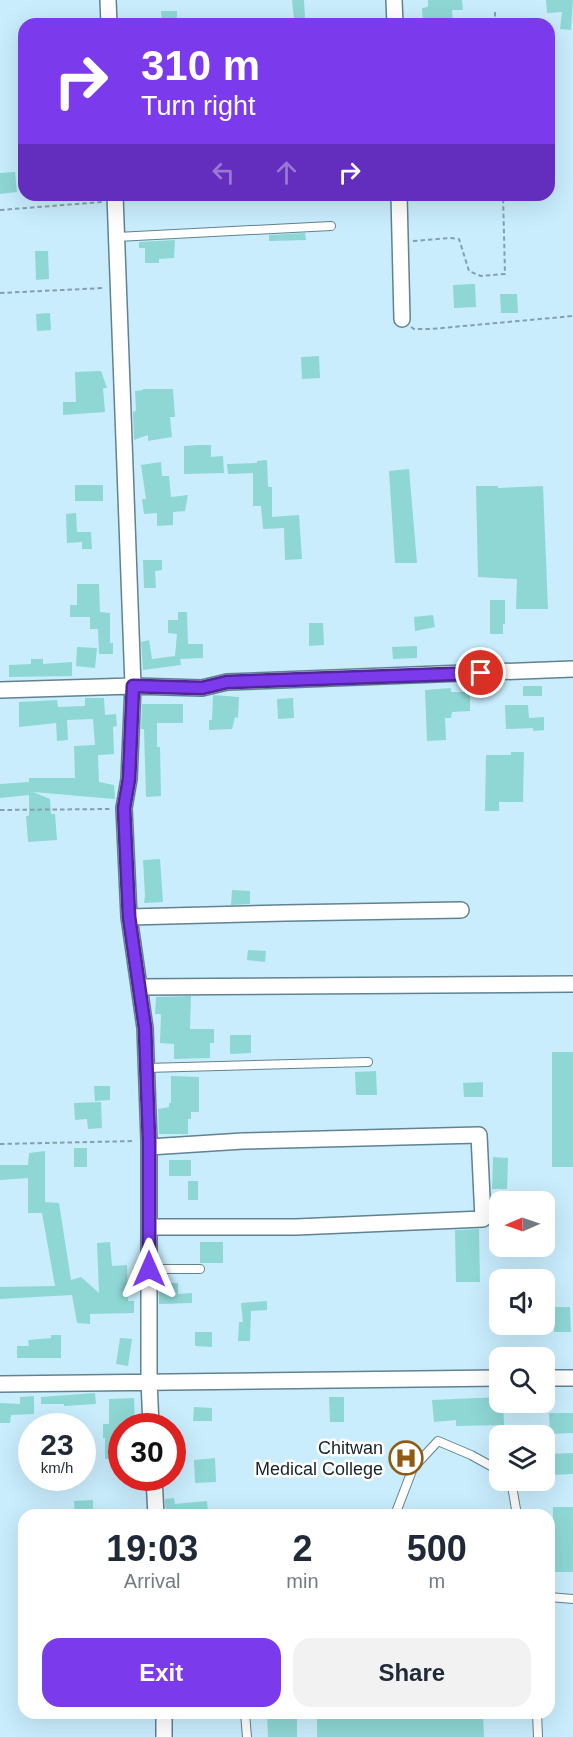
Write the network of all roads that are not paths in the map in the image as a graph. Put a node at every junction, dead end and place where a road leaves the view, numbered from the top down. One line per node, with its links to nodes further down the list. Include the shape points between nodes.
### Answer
1 (108, 0): 3 (street)
2 (394, 0): 4 (street)
3 (109, 18)
4 (395, 18)
5 (115, 201): 8 (street)
6 (399, 201): 9 (street)
7 (331, 226): 8 (lane)
8 (117, 237): 11 (street)
9 (402, 319)
10 (573, 669): 11 (street, via 227,682 202,688)
11 (133, 686): 12 (street); 14 (street, via 124,808)
12 (0, 690)
13 (461, 910): 14 (street)
14 (129, 917): 16 (street)
15 (573, 984): 16 (street)
16 (139, 987): 18 (street)
17 (368, 1062): 18 (lane)
18 (146, 1068): 19 (street)
19 (149, 1144): 20 (street); 20 (street, via 479,1135 483,1219 296,1227)
20 (149, 1227): 21 (street)
21 (149, 1269): 22 (lane); 26 (street)
22 (200, 1269)
23 (489, 1378): 26 (street)
24 (555, 1378): 25 (street)
25 (573, 1378)
26 (149, 1381): 27 (street); 28 (street)
27 (0, 1384)
28 (151, 1413)
29 (489, 1465): 33 (lane, via 438,1441 413,1468)
30 (155, 1491): 32 (street)
31 (513, 1491): 34 (lane)
32 (156, 1509)
33 (397, 1509)
34 (516, 1509)
35 (555, 1598): 36 (lane)
36 (573, 1599)
37 (164, 1719): 40 (street)
38 (246, 1719): 41 (lane)
39 (537, 1719): 42 (lane)
40 (164, 1737)
41 (247, 1737)
42 (538, 1737)

